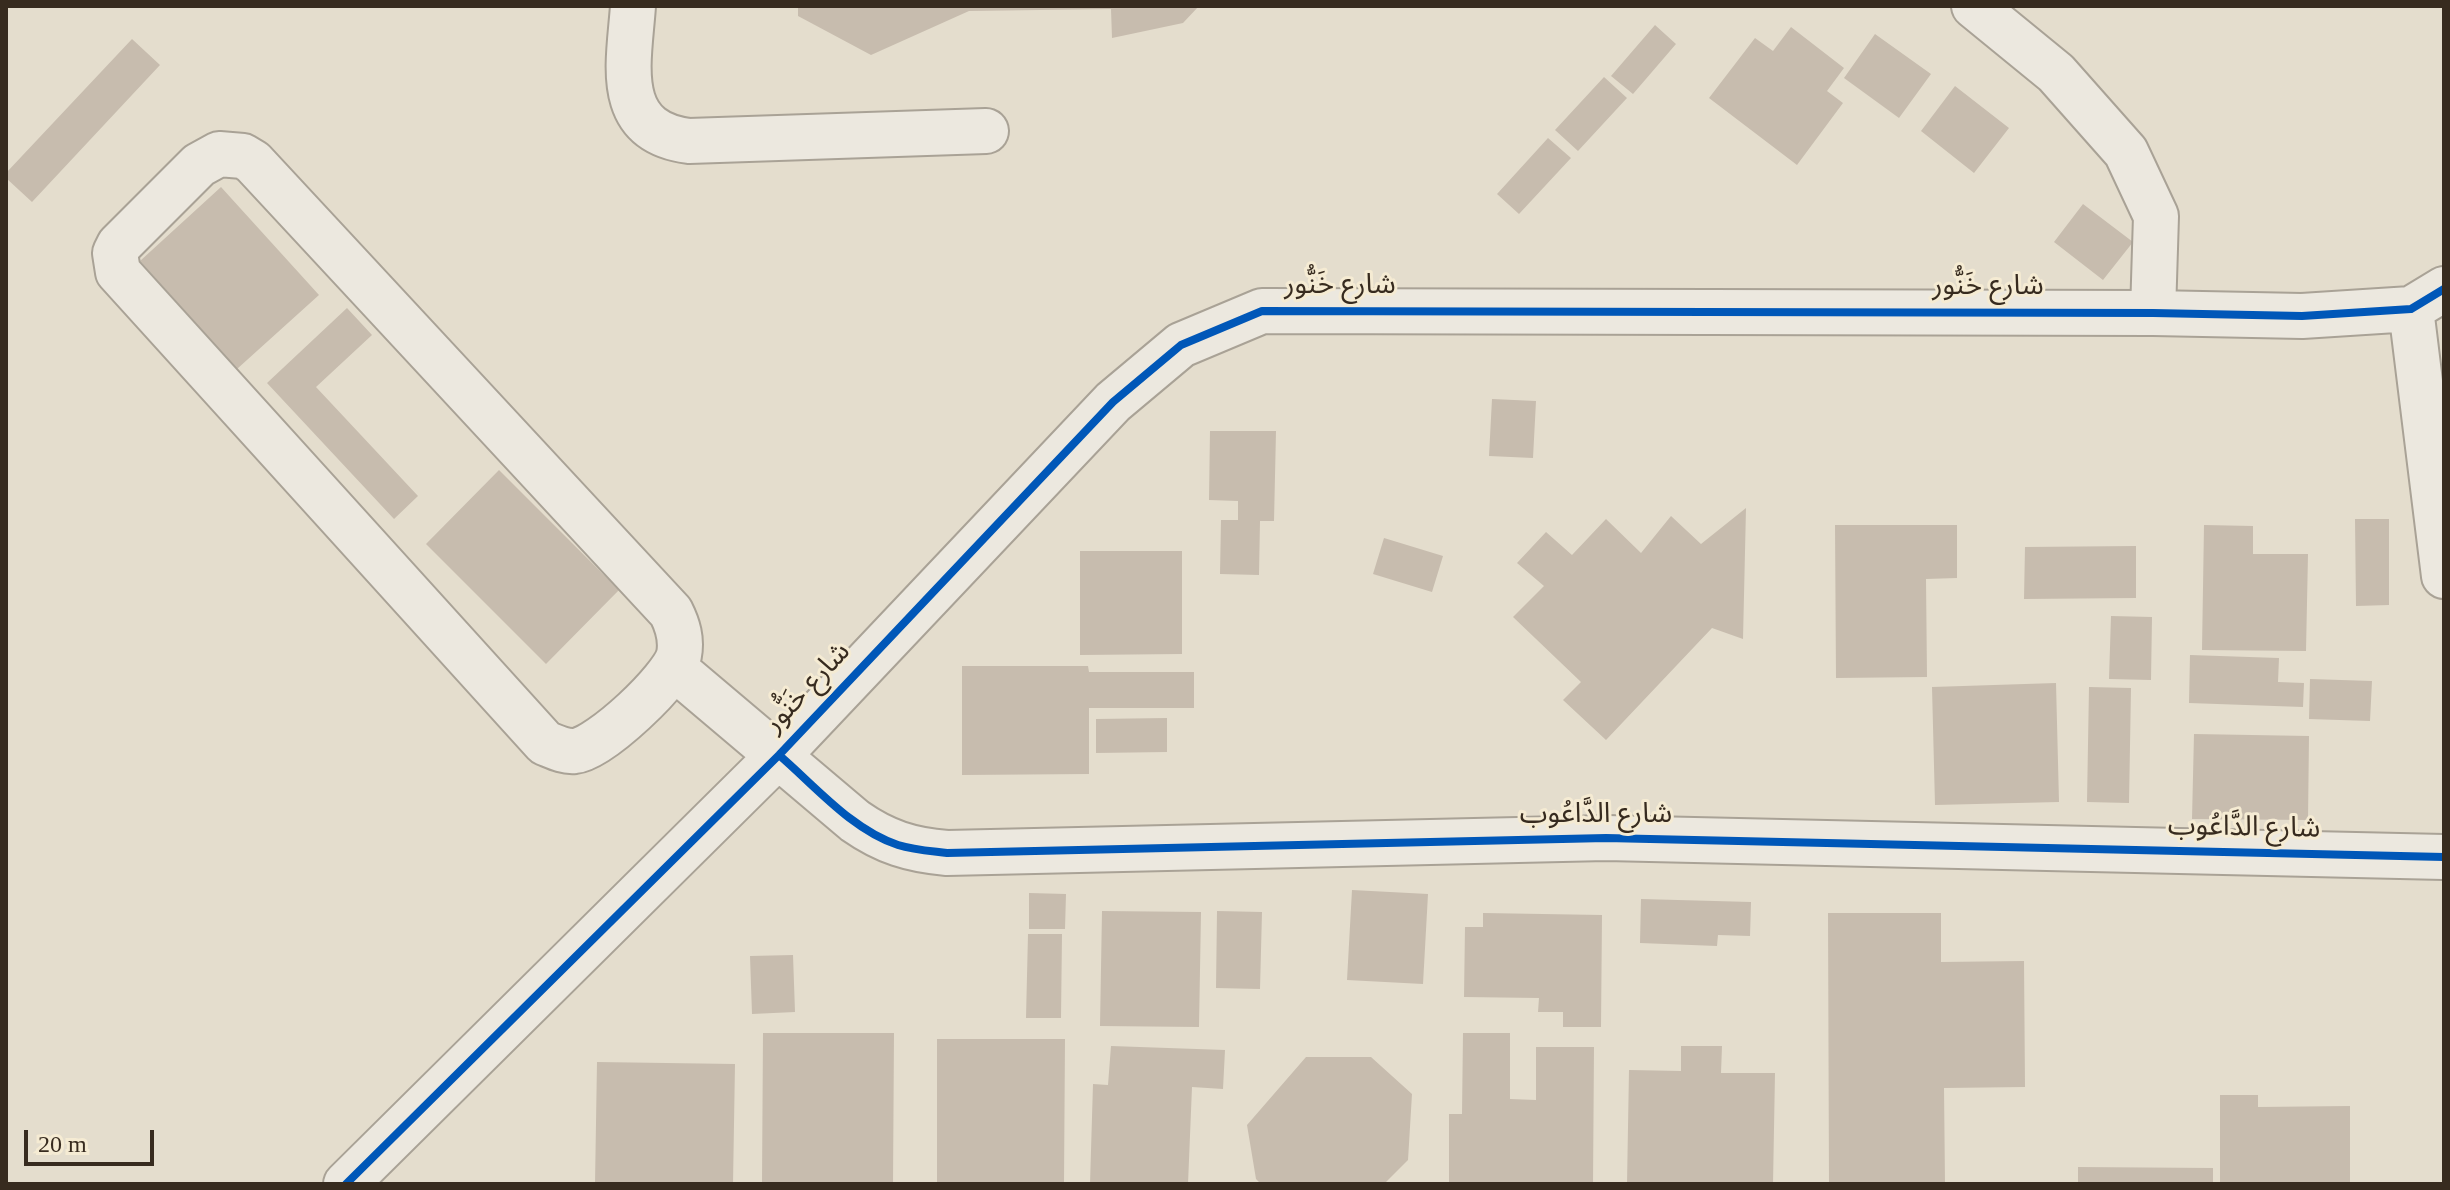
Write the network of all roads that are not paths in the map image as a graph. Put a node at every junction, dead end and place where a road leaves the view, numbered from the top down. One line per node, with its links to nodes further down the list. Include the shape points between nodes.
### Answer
1 (633, 6): 3 (street, via 629,90 643,120 672,139)
2 (1974, 6): 5 (street, via 2056,73 2126,152 2156,216)
3 (986, 131)
4 (2427, 299): 5 (street, شارع خَنُّور, via 2302,316); 6 (street)
5 (2153, 313): 8 (street, شارع خَنُّور, via 1262,311 1181,345 1113,402)
6 (2444, 576)
7 (674, 668): 7 (street, via 680,640 671,612 253,162 231,154 209,158 119,245 115,263 124,279 545,743 575,751 590,747); 8 (street, شارع الدَّاعُوب)
8 (779, 755): 9 (street, شارع الدَّاعُوب, via 876,836 899,846 947,853 1606,838); 10 (street, شارع خَنُّور)
9 (2444, 857)
10 (346, 1184)

